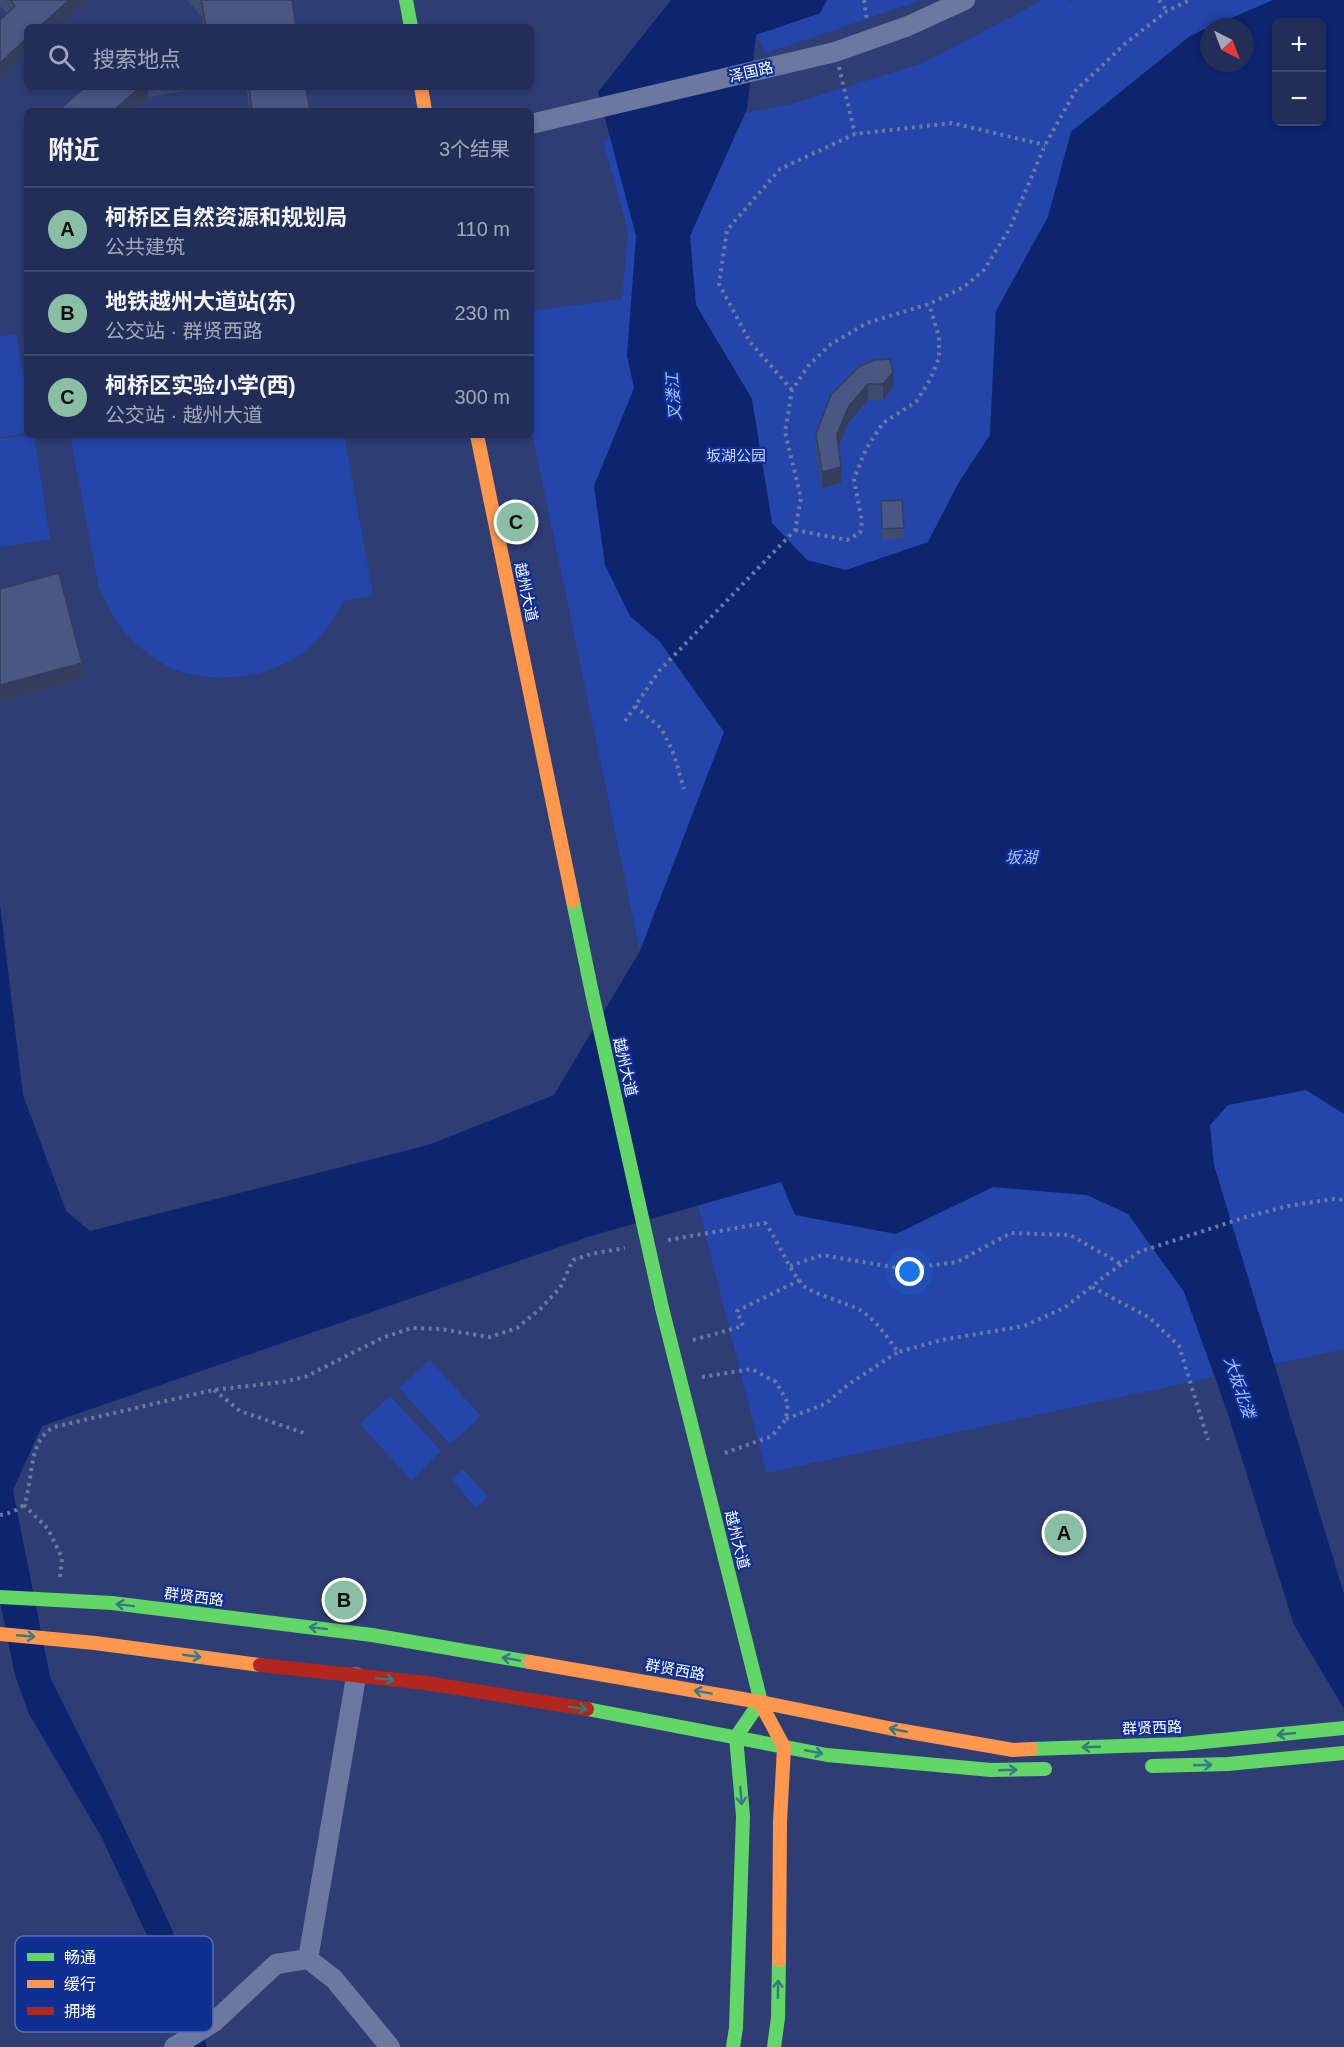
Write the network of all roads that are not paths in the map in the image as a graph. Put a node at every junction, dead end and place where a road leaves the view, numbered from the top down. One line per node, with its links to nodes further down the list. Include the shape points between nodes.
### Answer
1 (406, 0): 3 (main road)
2 (965, 0): 6 (street, 泽国路, via 836,52)
3 (410, 24)
4 (422, 90): 5 (main road)
5 (424, 108)
6 (534, 123)
7 (478, 438): 11 (main road, 越州大道, bridge, via 592,993 662,1308)
8 (0, 1597): 11 (main road, 群贤西路, one-way to 8, via 372,1635 112,1603)
9 (1, 1634): 10 (main road, one-way to 10)
10 (356, 1677): 13 (main road, one-way to 13, via 426,1683); 18 (street)
11 (760, 1702): 12 (main road, 群贤西路, one-way to 11, via 1182,1744 1013,1750); 13 (main road); 14 (main road, 越州大道)
12 (1344, 1728)
13 (736, 1737): 14 (main road); 23 (main road, one-way to 23, via 743,1816)
14 (784, 1747): 17 (main road, one-way to 17, via 827,1755 991,1770); 24 (main road, one-way to 14, via 778,2018)
15 (1344, 1753): 16 (main road, one-way to 15, via 1228,1764)
16 (1133, 1767)
17 (1062, 1768)
18 (308, 1959): 19 (street, via 276,1964); 22 (street, via 334,1979)
19 (213, 2023)
20 (198, 2032): 21 (street)
21 (174, 2047)
22 (390, 2047)
23 (733, 2047)
24 (774, 2047)

